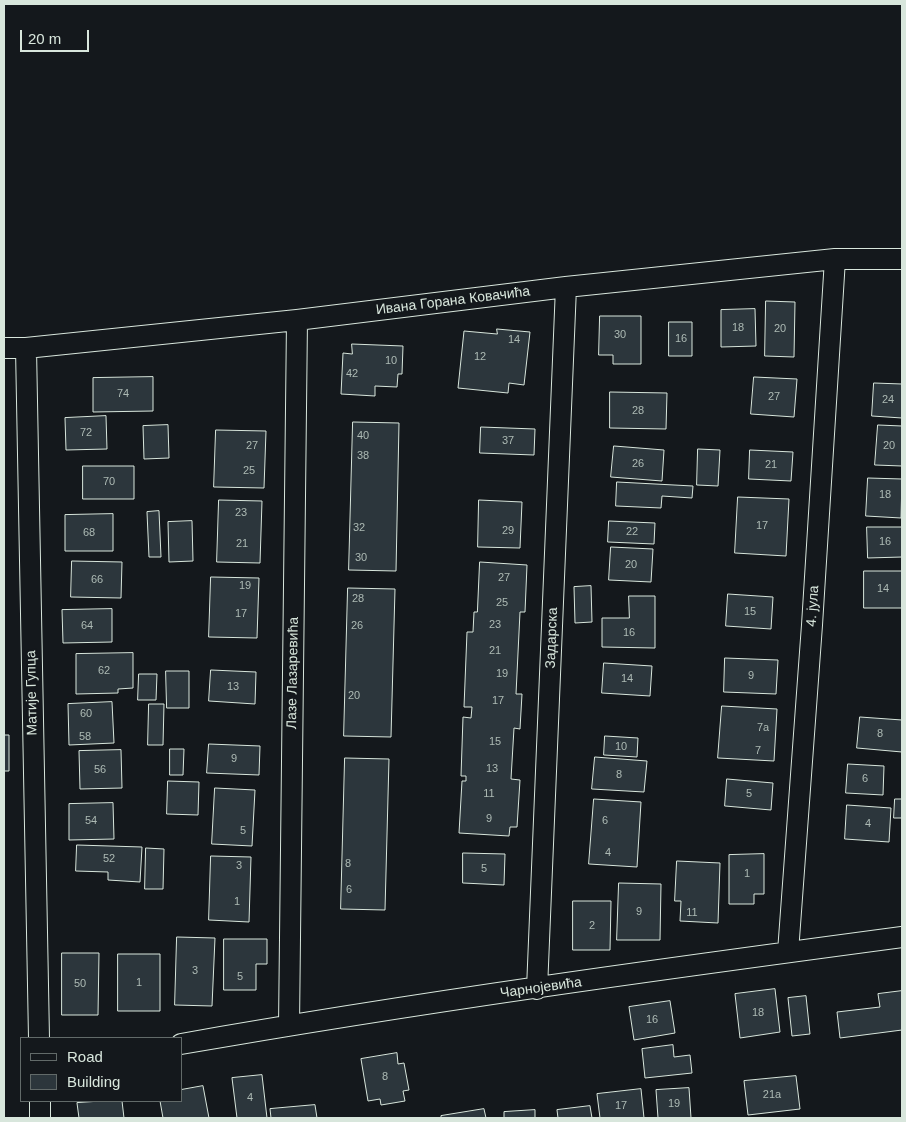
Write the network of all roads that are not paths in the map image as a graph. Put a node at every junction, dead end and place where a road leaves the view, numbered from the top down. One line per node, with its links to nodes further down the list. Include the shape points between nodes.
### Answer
1 (835, 259): 2 (street, Ивана Горана Ковачића); 3 (street, Ивана Горана Ковачића); 8 (street, 4. јула)
2 (902, 259)
3 (566, 287): 4 (street, Ивана Горана Ковачића); 9 (street, Задарска)
4 (297, 320): 6 (street, Ивана Горана Ковачића); 10 (street, Лазе Лазаревића)
5 (4, 348): 6 (street, Ивана Горана Ковачића)
6 (26, 348): 11 (street, Матије Гупца)
7 (902, 937): 8 (street, Чарнојевића)
8 (788, 952): 9 (street, Чарнојевића)
9 (537, 989): 10 (street, Чарнојевића)
10 (289, 1025): 12 (street, Чарнојевића)
11 (39, 1037)
12 (182, 1044)
13 (40, 1102): 14 (street)
14 (40, 1118)

